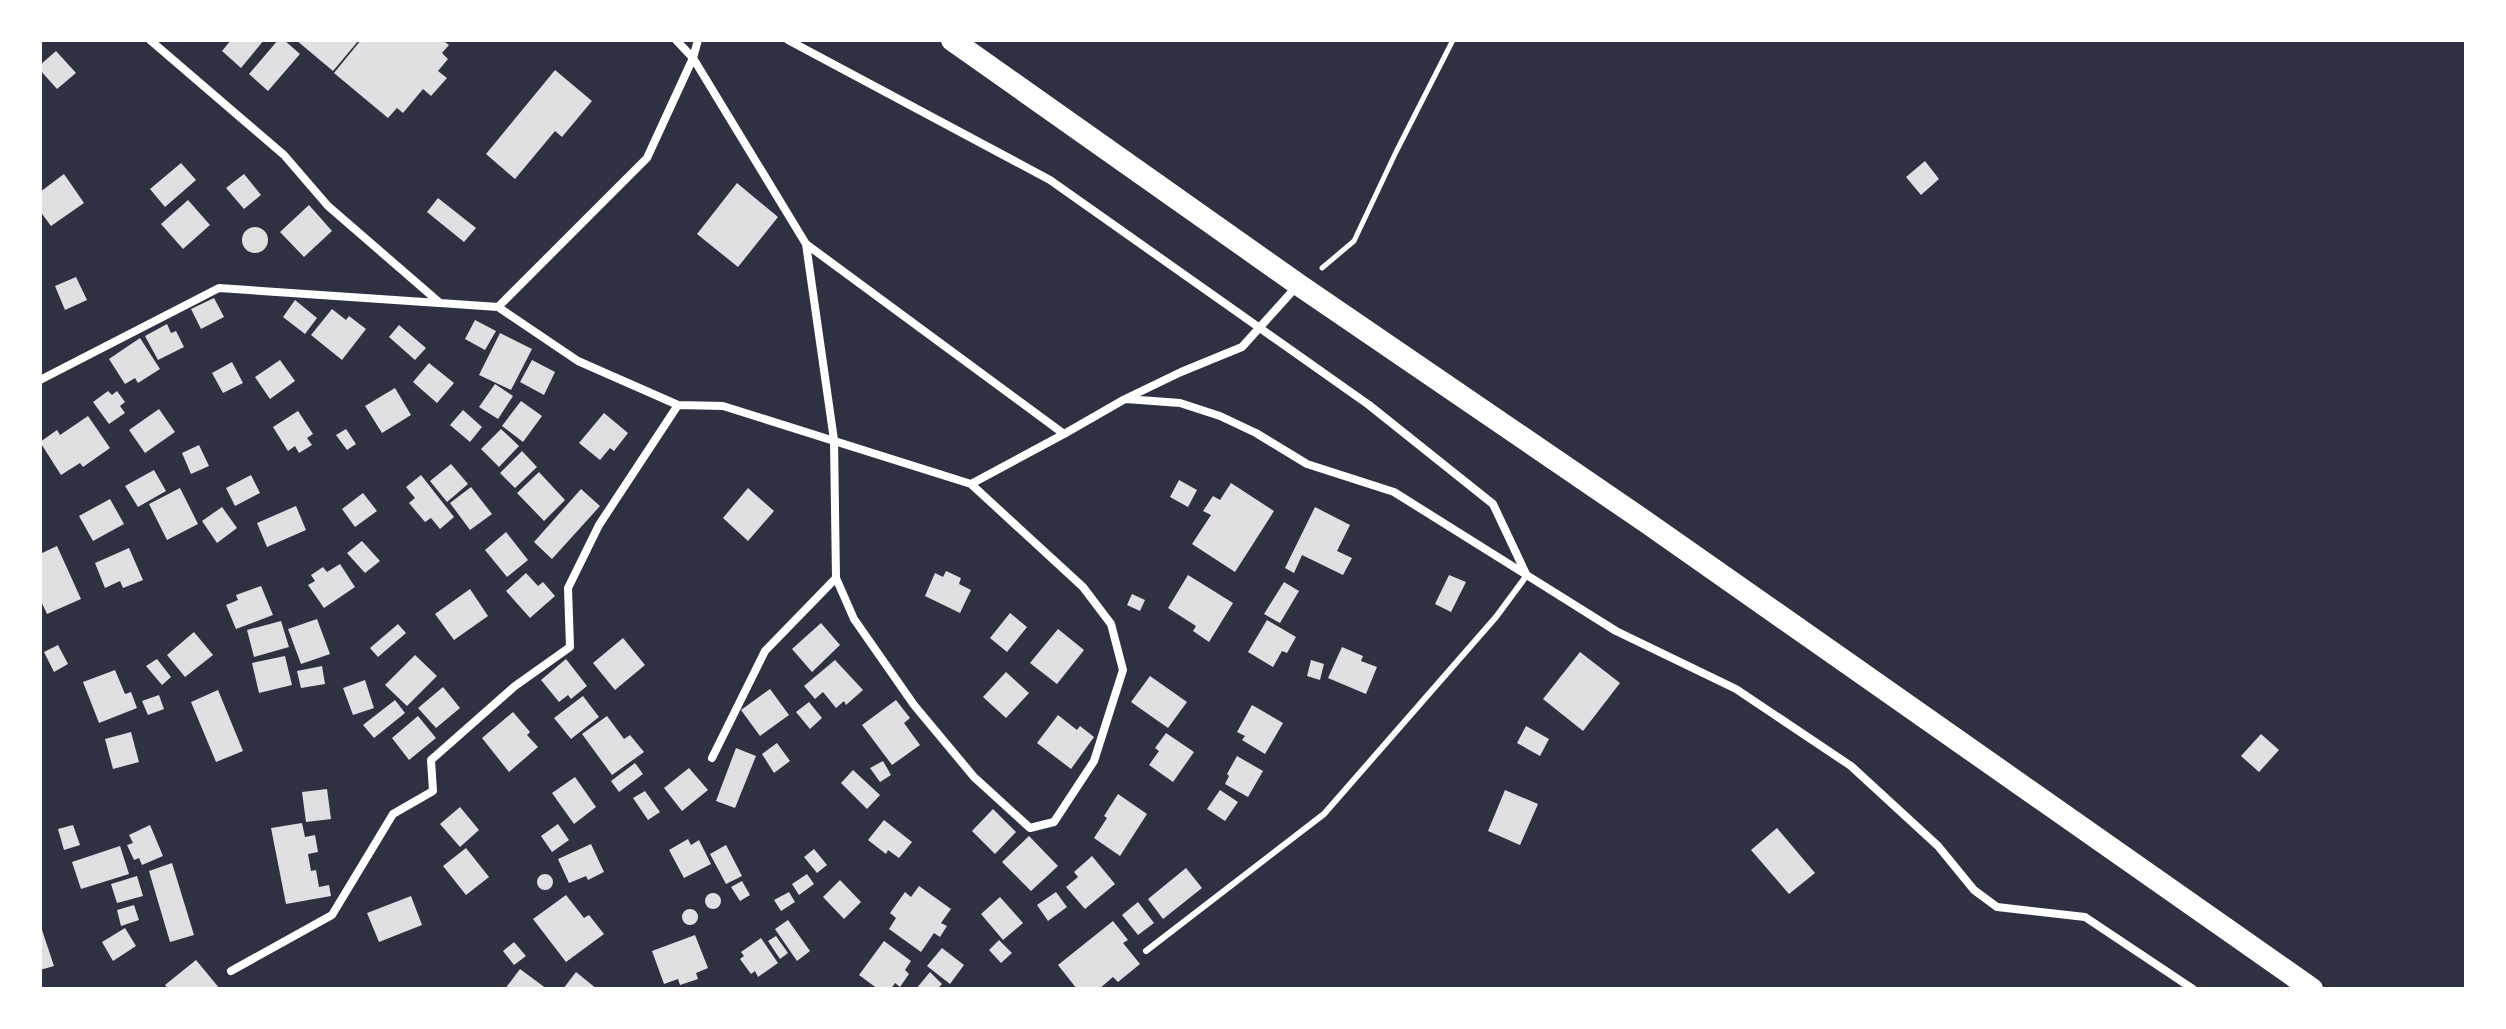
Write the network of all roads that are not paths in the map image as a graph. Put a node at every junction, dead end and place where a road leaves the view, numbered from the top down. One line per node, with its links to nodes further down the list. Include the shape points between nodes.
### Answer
1 (150, 40): 9 (street, via 284,155 328,206)
2 (676, 40): 6 (street)
3 (698, 40): 6 (street)
4 (788, 40): 11 (street, via 1050,180)
5 (952, 40): 8 (highway)
6 (693, 58): 7 (street); 10 (street, via 647,158)
7 (806, 244): 15 (street); 16 (street)
8 (1299, 285): 11 (street); 24 (highway)
9 (440, 303): 10 (street); 12 (street, via 219,288)
10 (498, 307): 14 (street, via 578,361)
11 (1261, 328): 13 (street, via 1242,347); 18 (street, via 1493,504)
12 (40, 380)
13 (1125, 399): 15 (street); 18 (street, via 1180,403 1220,416 1307,464 1394,492)
14 (678, 405): 16 (street, via 723,406); 22 (street, via 599,525 568,588 570,647 515,686 431,760 433,791 393,814 332,915)
15 (1064, 434): 17 (street)
16 (834, 440): 17 (street); 19 (street)
17 (971, 484): 19 (street, via 1083,587 1111,624 1123,670 1094,761 1054,822 1030,828 974,777 914,705 854,619)
18 (1527, 575): 21 (lane, via 1324,814); 23 (street, via 1616,631 1736,689 1851,766 1997,907 2085,917)
19 (836, 578): 20 (street, via 765,651)
20 (712, 758)
21 (1146, 951)
22 (231, 971)
23 (2193, 989)
24 (2312, 989)

